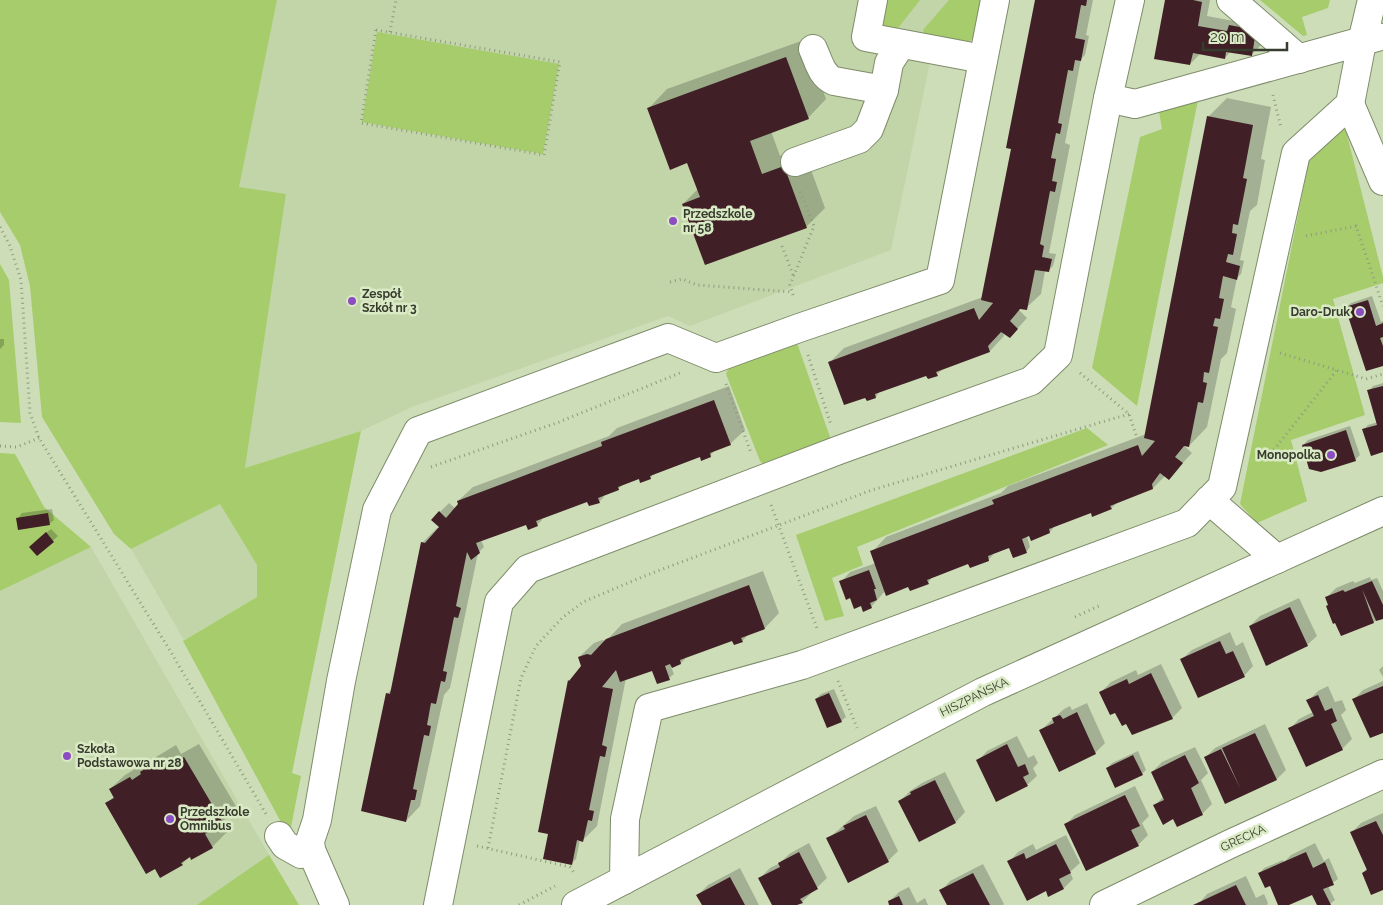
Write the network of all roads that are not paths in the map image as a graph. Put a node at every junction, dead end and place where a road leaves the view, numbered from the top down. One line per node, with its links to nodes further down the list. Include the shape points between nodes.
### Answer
1 (874, 0): 7 (street, via 866,37)
2 (995, 0): 9 (street)
3 (1130, 0): 12 (street)
4 (1231, 0): 10 (street)
5 (1372, 0): 6 (street)
6 (1372, 39): 10 (street); 13 (street)
7 (901, 44): 9 (street); 11 (street, via 890,63)
8 (814, 49): 11 (street, via 827,78)
9 (983, 59): 21 (street, via 940,280 716,358 668,338 418,431 377,510 341,681 317,820 310,841)
10 (1299, 59): 12 (street, via 1135,104)
11 (884, 90): 14 (street, via 869,129 859,139)
12 (1108, 98): 24 (street, via 1058,355 1031,381 839,450 528,569 499,602)
13 (1350, 104): 15 (street); 16 (street, via 1296,153 1222,487)
14 (795, 162)
15 (1383, 181)
16 (1209, 500): 18 (street); 22 (street, via 1187,523 802,665 649,708 625,819)
17 (1383, 511): 18 (street, HISZPAŃSKA)
18 (1277, 559): 22 (street, HISZPAŃSKA, via 983,692)
19 (1383, 774): 26 (street, GRECKA)
20 (279, 836): 21 (street, via 285,845 301,854)
21 (311, 850): 23 (street)
22 (624, 880): 25 (street, HISZPAŃSKA)
23 (335, 905)
24 (438, 905)
25 (576, 905)
26 (1104, 905)

